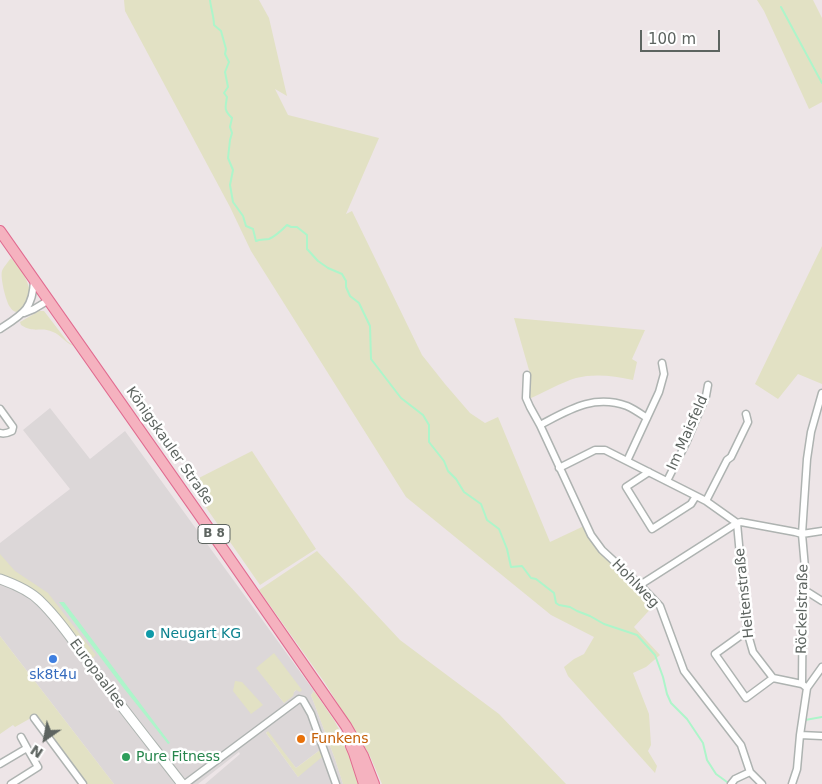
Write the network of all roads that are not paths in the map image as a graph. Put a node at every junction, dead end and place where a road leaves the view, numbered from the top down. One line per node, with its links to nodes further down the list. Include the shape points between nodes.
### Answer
1 (0, 231): 2 (main road, Königskauler Straße / B 8)
2 (34, 279): 3 (main road, Königskauler Straße / B 8); 4 (street)
3 (49, 300): 4 (street, via 39,299); 5 (street); 33 (main road, Königskauler Straße / B 8)
4 (30, 304): 5 (street)
5 (22, 313): 6 (street)
6 (0, 329)
7 (662, 363): 13 (street, via 664,374)
8 (527, 375): 14 (street, Hohlweg, via 526,398)
9 (708, 385): 19 (street, Im Maisfeld, via 686,443)
10 (822, 393): 24 (street, Röckelstraße, via 807,459)
11 (0, 409): 15 (street, via 13,427 10,432)
12 (746, 414): 21 (street, via 748,422)
13 (647, 418): 14 (street, via 628,407 598,401 576,406); 16 (street)
14 (540, 425): 17 (street, Hohlweg)
15 (0, 433)
16 (627, 461): 17 (street, via 600,449); 18 (street)
17 (559, 468): 26 (street, Hohlweg, via 596,543)
18 (649, 472): 19 (street); 20 (street, via 626,488 652,529 691,504)
19 (667, 481): 20 (street)
20 (696, 496): 21 (street)
21 (706, 501): 22 (street)
22 (737, 524): 24 (street, via 741,522); 26 (street); 29 (street, Heltenstraße)
23 (822, 531): 24 (street)
24 (802, 534): 27 (street, Röckelstraße)
25 (0, 579): 43 (main road, Europaallee, via 30,593 58,621)
26 (640, 585): 40 (street, Hohlweg, via 660,606 684,671 741,745)
27 (803, 589): 28 (street); 32 (street, Röckelstraße)
28 (822, 601)
29 (747, 631): 31 (street, Heltenstraße, via 753,652); 31 (street, via 715,654 746,698)
30 (822, 667): 32 (street)
31 (772, 678): 32 (street)
32 (805, 686): 35 (street, Röckelstraße)
33 (330, 704): 45 (main road, Königskauler Straße / B 8, via 354,753); 46 (main road, Königskauler Straße / B 8, via 357,744)
34 (34, 718): 42 (street)
35 (800, 734): 36 (street); 49 (street, Röckelstraße, via 797,770)
36 (822, 736)
37 (21, 737): 38 (street)
38 (28, 748): 39 (street); 41 (street, via 38,767)
39 (0, 764)
40 (750, 772): 47 (street); 48 (street, Hohlweg)
41 (11, 784)
42 (82, 784)
43 (184, 784): 44 (street, via 300,699 311,714)
44 (336, 784)
45 (364, 784)
46 (374, 784)
47 (731, 784)
48 (762, 784)
49 (792, 784)

